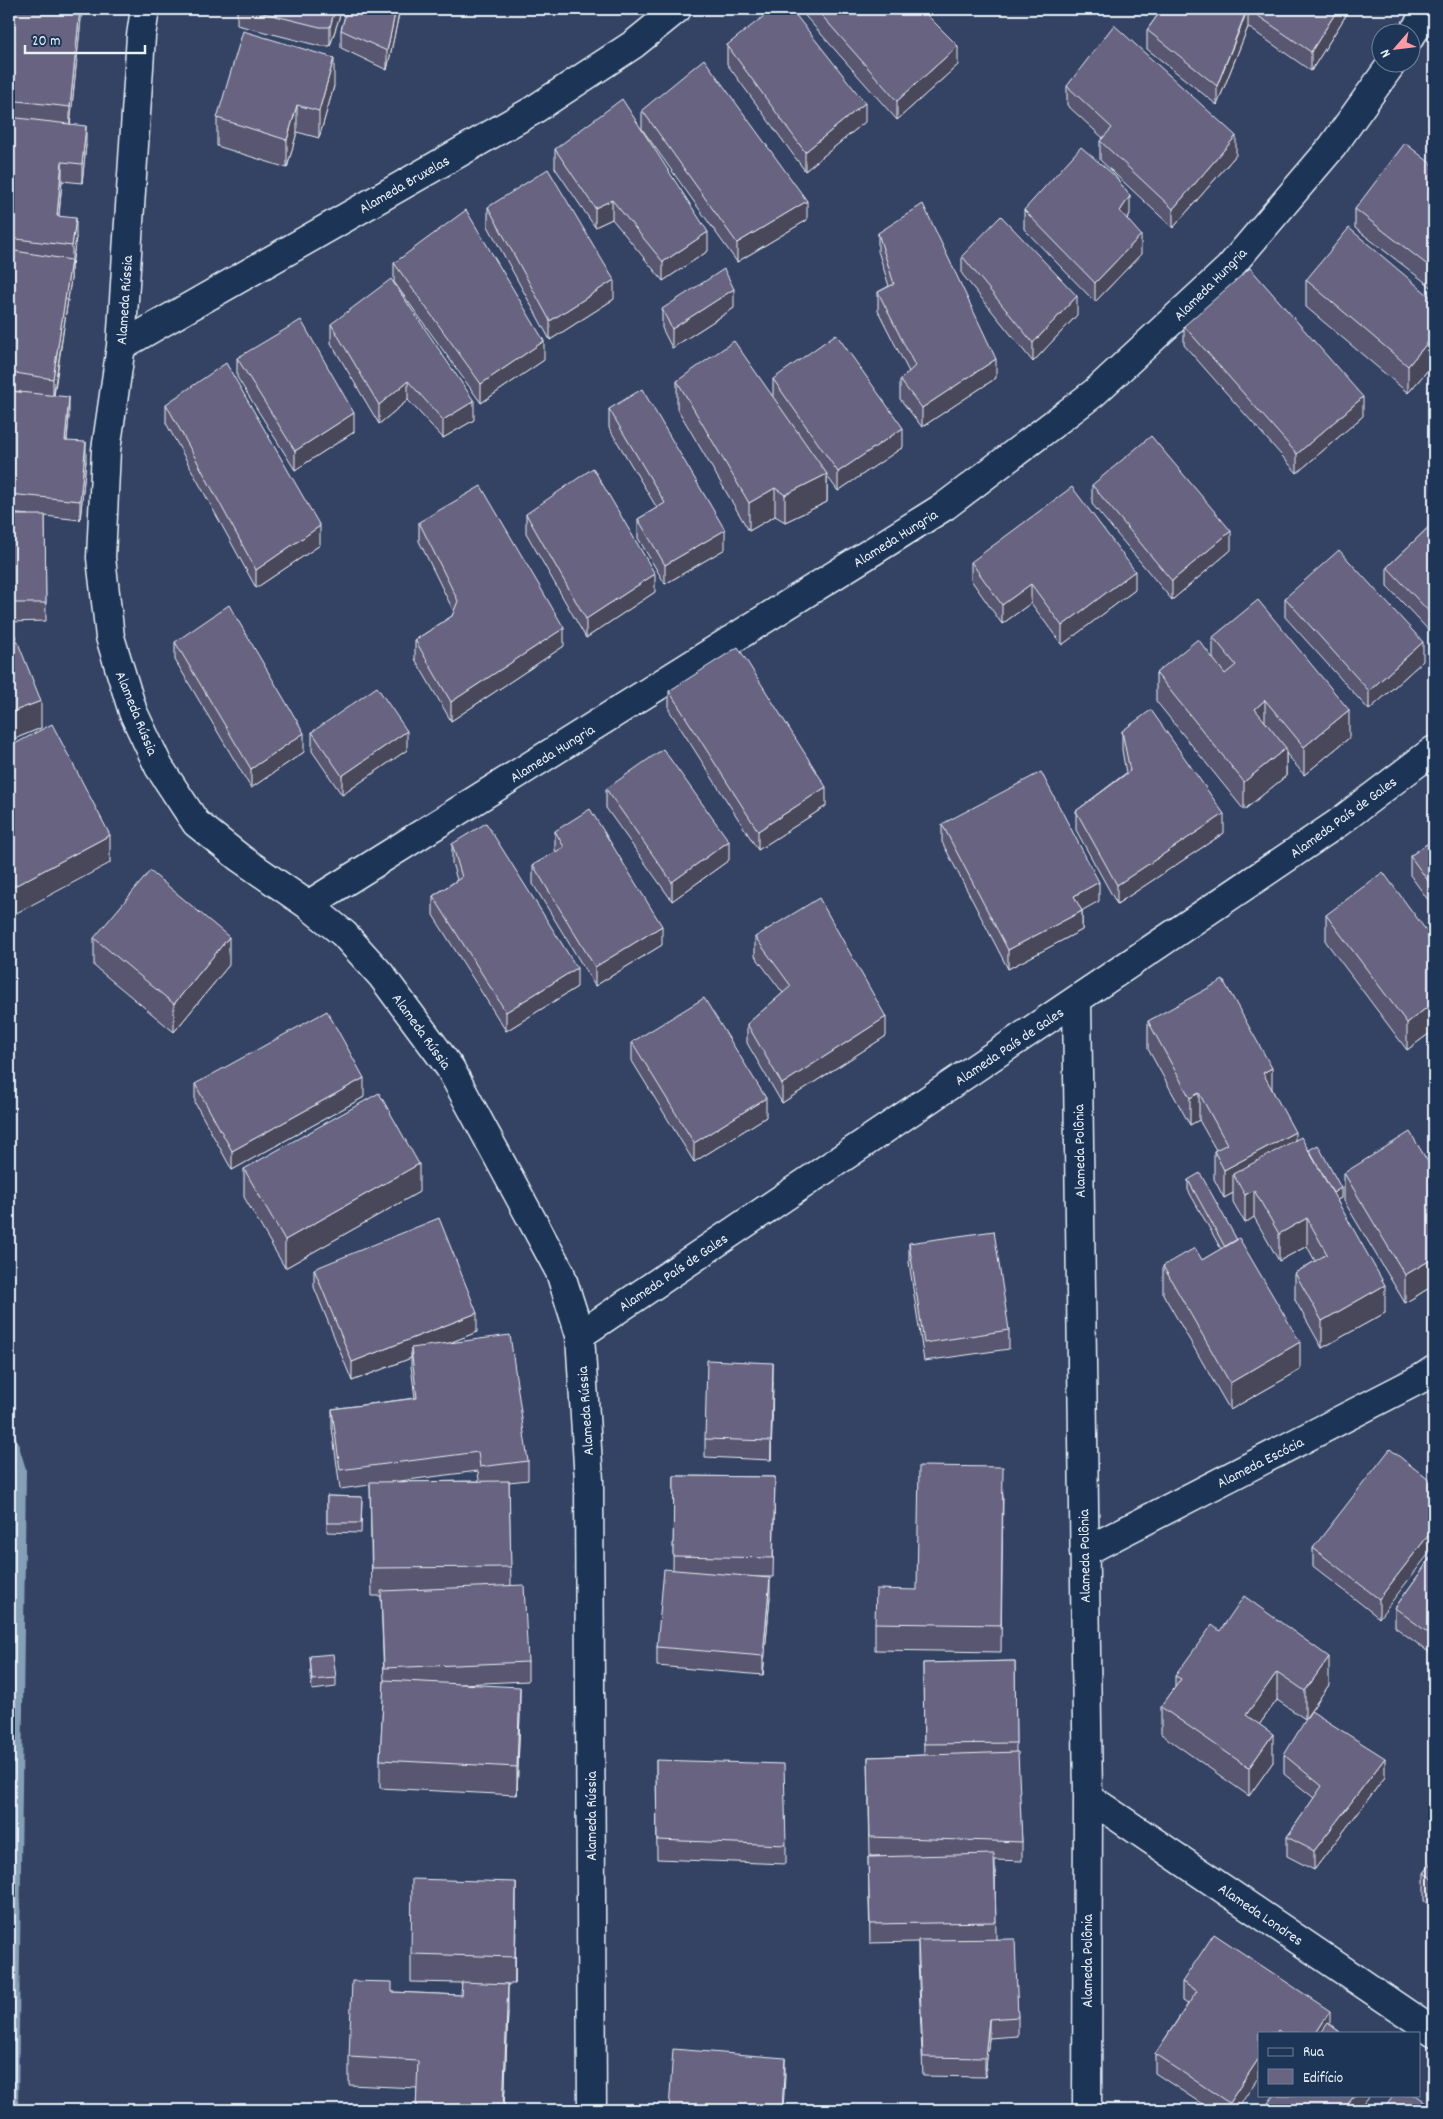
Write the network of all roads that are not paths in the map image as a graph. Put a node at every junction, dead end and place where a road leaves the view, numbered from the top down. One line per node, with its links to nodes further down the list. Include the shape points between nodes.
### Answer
1 (132, 9): 6 (street, Alameda Rússia)
2 (145, 9): 6 (street, Alameda Rússia)
3 (677, 9): 8 (street, Alameda Bruxelas, via 634,44 532,112)
4 (1429, 9): 5 (street)
5 (1420, 22)
6 (141, 36): 8 (street, Alameda Rússia)
7 (1385, 72): 10 (street, Alameda Hungria, via 1332,148 1229,268 1094,393 945,506)
8 (121, 346): 10 (street, Alameda Rússia, via 106,450 101,558 110,637 133,712 159,767 196,823)
9 (1434, 750): 11 (street, Alameda País de Gales, via 1338,823)
10 (308, 905): 12 (street, Alameda Rússia, via 344,934 381,975 450,1068 560,1272)
11 (1076, 1001): 12 (street, Alameda País de Gales); 14 (street, Alameda Polônia)
12 (580, 1335): 17 (street, Alameda Rússia, via 590,1481)
13 (1430, 1378): 14 (street, Alameda Escócia)
14 (1084, 1552): 15 (street, Alameda Polônia)
15 (1088, 1797): 16 (street, Alameda Londres); 18 (street, Alameda Polônia)
16 (1434, 2032)
17 (592, 2110)
18 (1087, 2110)

